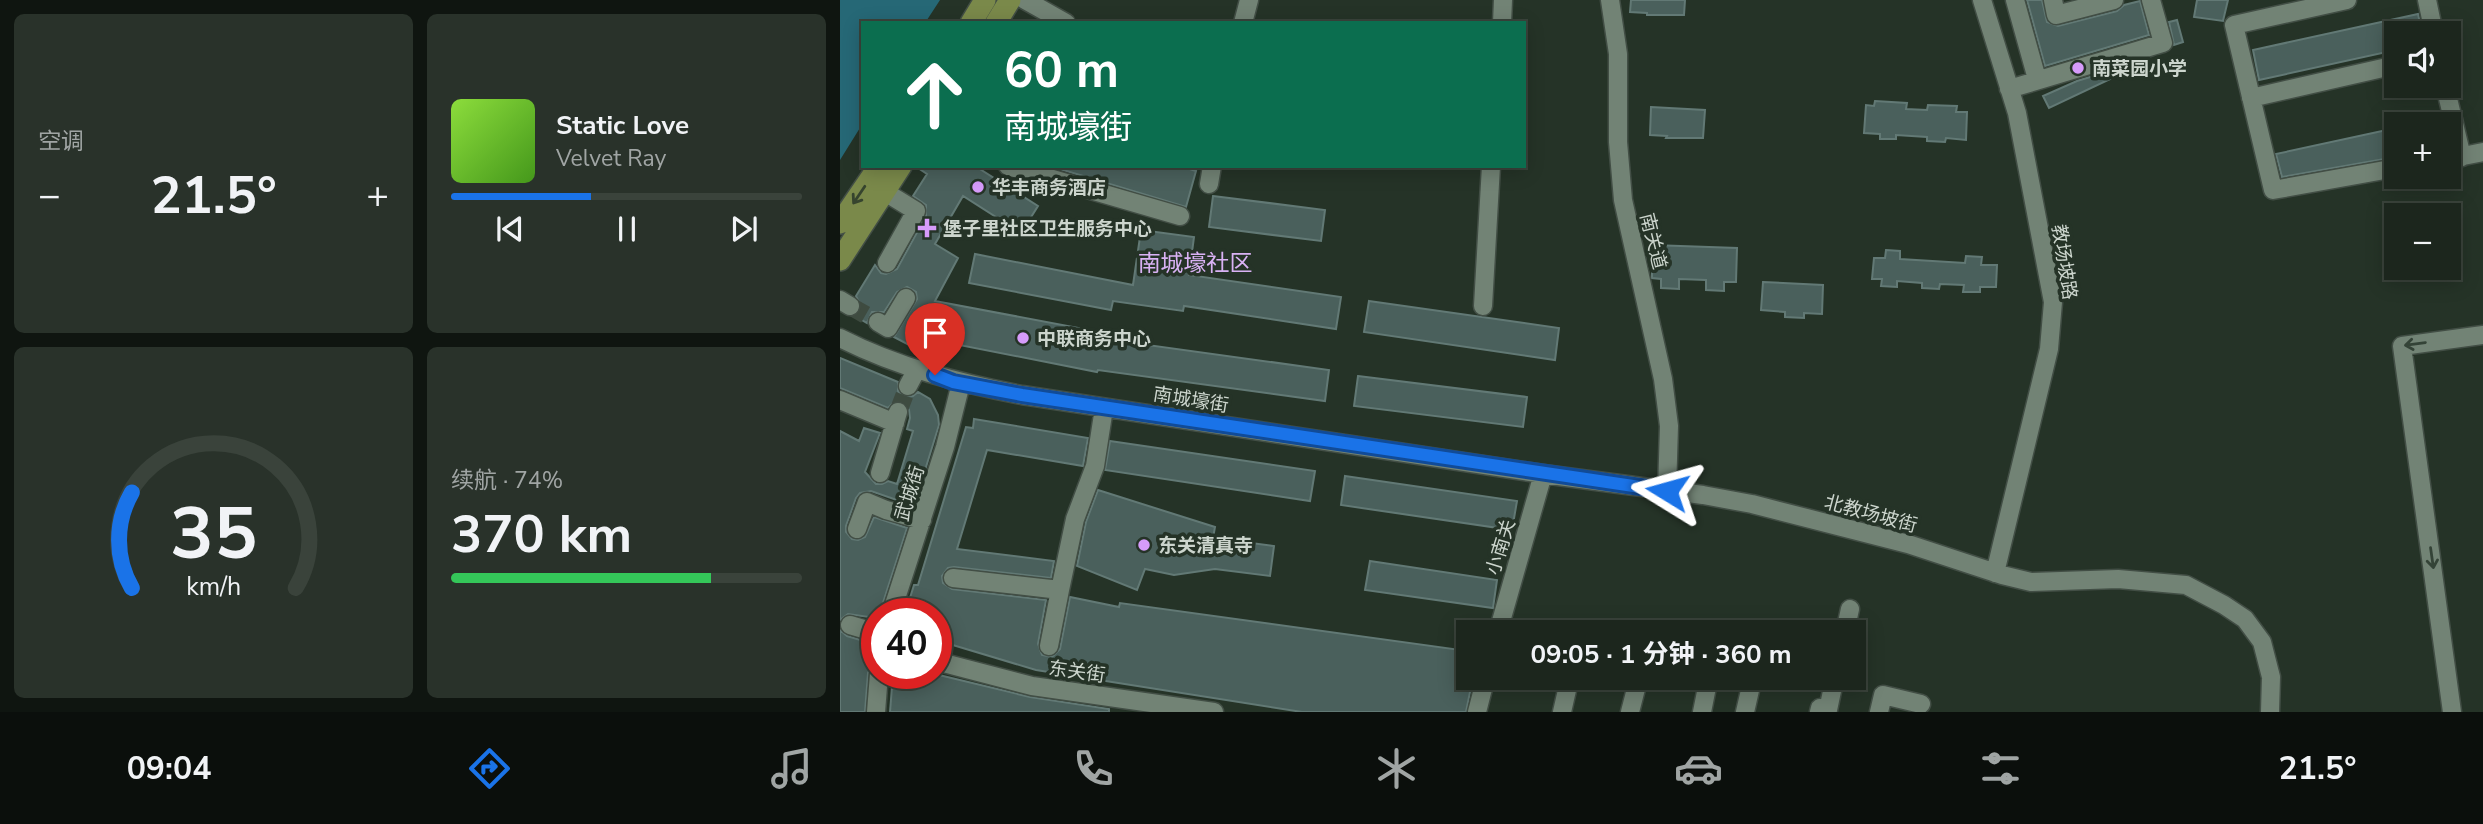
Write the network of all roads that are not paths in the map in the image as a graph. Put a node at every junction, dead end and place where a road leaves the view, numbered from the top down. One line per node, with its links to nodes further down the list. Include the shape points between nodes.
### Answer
1 (985, 0): 14 (main road)
2 (1010, 0): 15 (main road)
3 (1025, 0): 16 (street)
4 (1249, 0): 17 (street)
5 (1503, 0): 18 (street)
6 (1610, 0): 48 (street, 南关道, via 1618,54 1623,200 1663,379 1669,426)
7 (1982, 0): 22 (street, 教场坡路)
8 (2015, 0): 21 (street)
9 (2053, 0): 10 (street, via 2056,15)
10 (2114, 0)
11 (2151, 0): 21 (street, via 2163,43)
12 (2347, 0): 23 (street, via 2234,25)
13 (2427, 0): 19 (street)
14 (972, 21)
15 (997, 21)
16 (1059, 21)
17 (1244, 21)
18 (1502, 21)
19 (2431, 21)
20 (2384, 68): 23 (street)
21 (2036, 79): 22 (street)
22 (2009, 89): 51 (street, 教场坡路, via 2053,302 2049,349)
23 (2251, 98): 30 (street, via 2273,190)
24 (2483, 152): 25 (street)
25 (2461, 157)
26 (878, 168): 33 (main road, one-way to 33)
27 (900, 168): 31 (main road)
28 (1015, 168): 32 (street)
29 (1491, 168): 37 (street)
30 (2384, 171)
31 (884, 192): 34 (main road); 35 (street, via 916,211)
32 (1180, 216)
33 (840, 223)
34 (840, 260)
35 (887, 263)
36 (906, 298): 38 (street, via 888,328)
37 (1483, 306)
38 (878, 322)
39 (2483, 335): 80 (street, one-way to 80, via 2402,346)
40 (840, 338): 41 (street, 南城壕街)
41 (917, 369): 42 (street, 南城壕街); 43 (street)
42 (961, 383): 45 (street, 南城壕街); 49 (street, 武城街)
43 (908, 386)
44 (840, 400): 46 (street, via 896,418)
45 (1104, 408): 47 (street, 南城壕街); 53 (street, via 1095,466 1075,519)
46 (880, 473)
47 (1544, 474): 48 (street, 北教场坡街); 56 (street, 小南关)
48 (1667, 491): 51 (street, 北教场坡街, via 1765,508 1908,544)
49 (922, 520): 50 (street, via 867,502); 54 (street, 武城街)
50 (856, 529)
51 (1995, 572): 79 (street, 北教场坡街, via 2031,582 2118,579 2186,585 2245,619 2262,642 2271,677)
52 (953, 578): 53 (street)
53 (1060, 590): 60 (street)
54 (896, 598)
55 (1850, 609): 57 (street)
56 (1501, 620)
57 (1848, 620)
58 (850, 625): 59 (street)
59 (861, 629)
60 (1049, 646)
61 (952, 665): 71 (street, 东关街, via 1032,686)
62 (878, 689): 70 (street)
63 (1483, 690): 72 (street)
64 (1567, 690): 73 (street)
65 (1636, 690): 74 (street)
66 (1706, 690): 75 (street)
67 (1750, 690): 76 (street)
68 (1832, 690): 77 (street, via 1828,710 1820,708)
69 (1921, 704): 78 (street, via 1883,695)
70 (876, 712)
71 (1214, 712)
72 (1477, 712)
73 (1562, 712)
74 (1630, 712)
75 (1702, 712)
76 (1745, 712)
77 (1819, 712)
78 (1879, 712)
79 (2270, 712)
80 (2452, 712)

